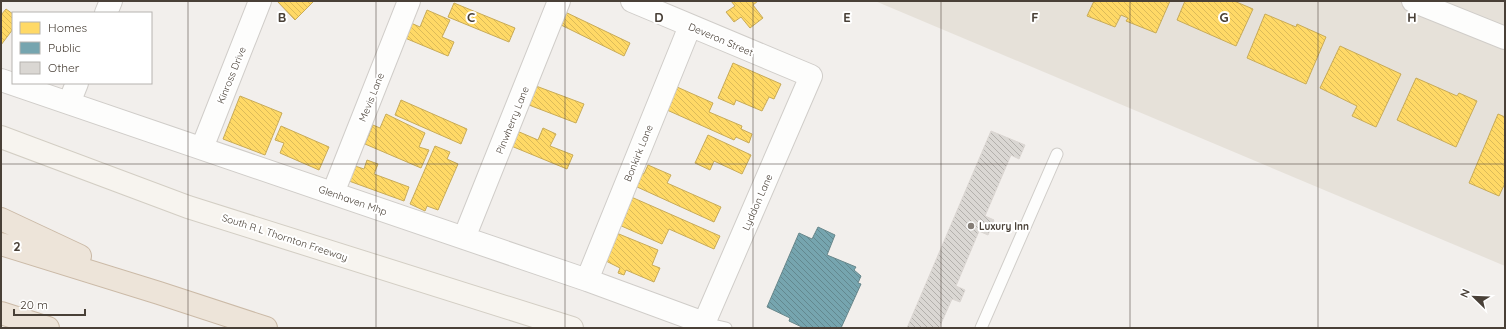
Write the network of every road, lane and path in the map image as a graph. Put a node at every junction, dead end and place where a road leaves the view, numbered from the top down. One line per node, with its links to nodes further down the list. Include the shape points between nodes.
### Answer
1 (111, 1): 7 (street)
2 (260, 1): 17 (street, Kinross Drive)
3 (409, 1): 19 (street, Mevis Lane)
4 (559, 1): 21 (street, Pinwherry Lane)
5 (632, 1): 8 (street, Deveron Street)
6 (1413, 1): 9 (street)
7 (106, 12)
8 (690, 26): 10 (street, Deveron Street); 23 (street, Bonkirk Lane)
9 (1505, 38)
10 (811, 76): 26 (street, Lyddon Lane)
11 (1, 80): 12 (street, Glenhaven Mhp)
12 (12, 84)
13 (13, 84): 15 (street, Glenhaven Mhp)
14 (77, 84): 15 (street)
15 (69, 103): 17 (street, Glenhaven Mhp)
16 (1, 137): 29 (main road, South R L Thornton Freeway, via 188,207)
17 (202, 148): 19 (street, Glenhaven Mhp)
18 (1057, 154): 31 (lane)
19 (333, 193): 21 (street, Glenhaven Mhp)
20 (1, 220): 24 (highway)
21 (464, 238): 23 (street, Glenhaven Mhp)
22 (1, 244): 24 (highway)
23 (587, 280): 26 (street, Glenhaven Mhp)
24 (159, 293): 28 (highway)
25 (1, 313): 27 (highway)
26 (703, 325): 30 (lane)
27 (48, 328)
28 (266, 328)
29 (572, 328)
30 (726, 328)
31 (981, 328)

